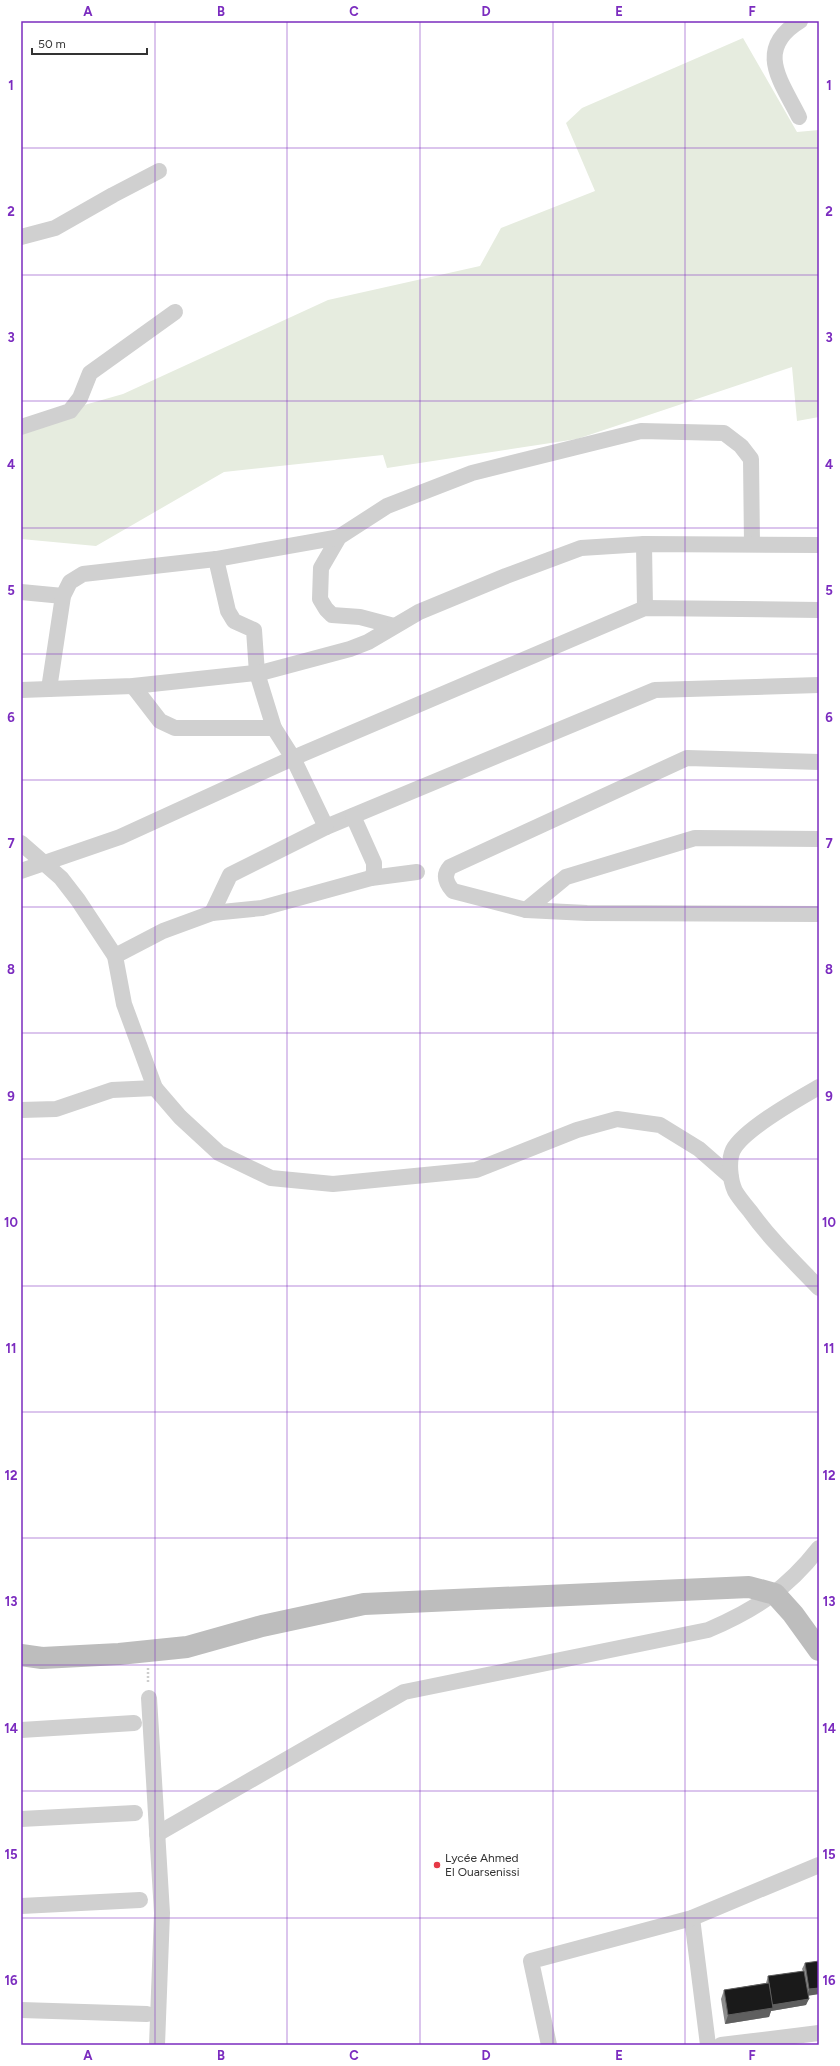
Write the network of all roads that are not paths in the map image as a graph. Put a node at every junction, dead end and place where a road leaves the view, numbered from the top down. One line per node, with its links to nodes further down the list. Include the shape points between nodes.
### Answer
1 (800, 21): 2 (street, via 781,38 773,55 776,72)
2 (799, 116)
3 (159, 171): 4 (street, via 55,228)
4 (21, 237)
5 (175, 312): 6 (street, via 90,372 80,398 70,411)
6 (21, 427)
7 (339, 537): 9 (street, via 387,506 472,474 641,431 656,431 724,433 741,446 751,459); 11 (street); 16 (street, via 321,568 320,599 326,609 332,615 360,616)
8 (644, 544): 9 (street); 14 (street); 16 (street, via 581,548 419,612)
9 (752, 544): 10 (street)
10 (819, 545)
11 (216, 558): 13 (street, via 83,574 70,582); 17 (street, via 228,611 234,621 254,630)
12 (21, 592): 13 (street)
13 (63, 596): 20 (street)
14 (645, 608): 15 (street); 23 (street)
15 (819, 610)
16 (394, 626): 17 (street, via 368,642 350,649)
17 (257, 673): 19 (street); 22 (street)
18 (819, 685): 25 (street, via 655,690)
19 (133, 686): 20 (street); 22 (street, via 160,721 175,728)
20 (50, 689): 21 (street)
21 (21, 690)
22 (274, 728): 23 (street)
23 (293, 758): 26 (street); 29 (street, via 120,837)
24 (819, 762): 33 (street, via 688,758 450,867 446,872 446,878 453,891)
25 (353, 816): 26 (street); 32 (street, via 374,863)
26 (326, 827): 34 (street, via 230,875)
27 (819, 839): 33 (street, via 695,838 566,877)
28 (21, 843): 29 (street)
29 (43, 863): 30 (street); 36 (street, via 61,878)
30 (21, 871)
31 (417, 872): 32 (street)
32 (371, 878): 34 (street, via 262,908)
33 (526, 910): 35 (street, via 587,913)
34 (212, 913): 36 (street, via 163,931)
35 (819, 914)
36 (115, 956): 37 (street, via 124,1004)
37 (155, 1088): 39 (street, via 112,1090 56,1109); 40 (street, via 180,1117 218,1153 271,1178 333,1184 476,1170 577,1130 617,1119 660,1125 699,1149)
38 (819, 1088): 40 (street, via 762,1122 740,1141 730,1160)
39 (21, 1110)
40 (731, 1177): 41 (street, via 735,1191 764,1231)
41 (819, 1288)
42 (819, 1548): 43 (street, via 807,1564)
43 (775, 1594): 44 (main road); 45 (main road, via 749,1587 364,1604 262,1626 187,1646 119,1654 42,1658); 51 (street, via 741,1616 708,1630 404,1692)
44 (819, 1650)
45 (21, 1655)
46 (149, 1698): 51 (street)
47 (134, 1723): 48 (street)
48 (21, 1730)
49 (135, 1813): 50 (street)
50 (21, 1819)
51 (157, 1834): 59 (street, via 162,1913)
52 (819, 1865): 55 (street)
53 (140, 1900): 54 (street)
54 (21, 1906)
55 (692, 1918): 60 (street, via 531,1961); 61 (street)
56 (21, 2010): 57 (street)
57 (147, 2014)
58 (819, 2033): 62 (street)
59 (157, 2045)
60 (549, 2045)
61 (708, 2045)
62 (721, 2045)

